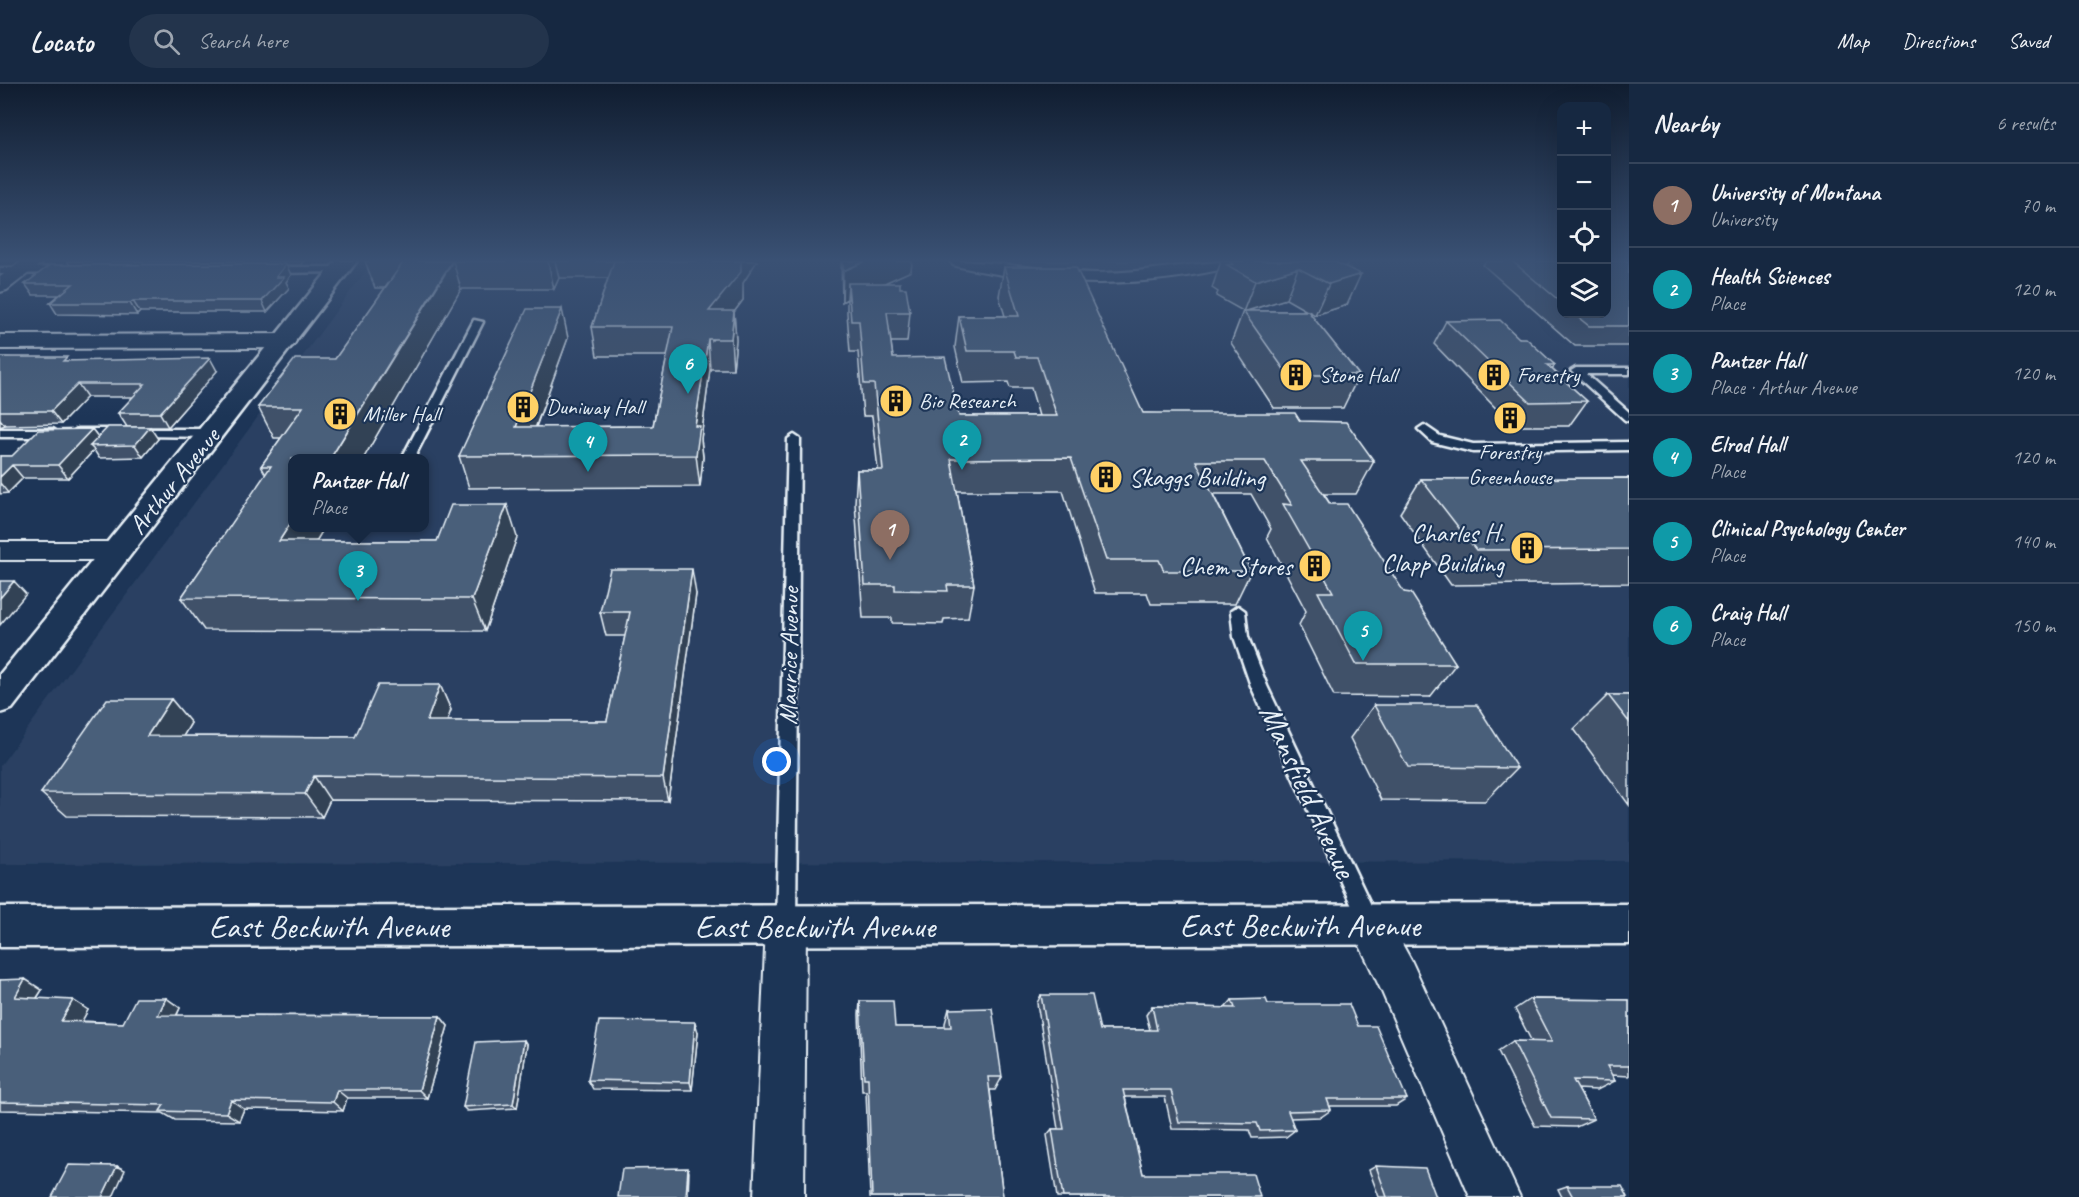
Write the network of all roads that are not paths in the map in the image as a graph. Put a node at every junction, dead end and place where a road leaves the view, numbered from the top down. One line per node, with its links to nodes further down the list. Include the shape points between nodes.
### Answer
1 (307, 313): 3 (street, Arthur Avenue)
2 (478, 322): 12 (lane)
3 (285, 341): 4 (street); 8 (street, Arthur Avenue)
4 (0, 342)
5 (1629, 371): 6 (lane, via 1576,371)
6 (1629, 418)
7 (1424, 429): 11 (lane, via 1436,439 1473,448)
8 (212, 433): 9 (lane); 14 (street, Arthur Avenue)
9 (0, 434)
10 (794, 440): 19 (lane, Maurice Avenue)
11 (1629, 446)
12 (411, 454)
13 (0, 551): 14 (street)
14 (118, 551): 16 (street, Arthur Avenue)
15 (1238, 611): 17 (lane, Mansfield Avenue, via 1241,637 1259,686)
16 (0, 699)
17 (1370, 924): 18 (street, East Beckwith Avenue); 19 (street, East Beckwith Avenue); 22 (street, Mansfield Avenue)
18 (1629, 924)
19 (786, 926): 20 (street, East Beckwith Avenue); 21 (street, Maurice Avenue)
20 (0, 927)
21 (779, 1197)
22 (1495, 1197)

